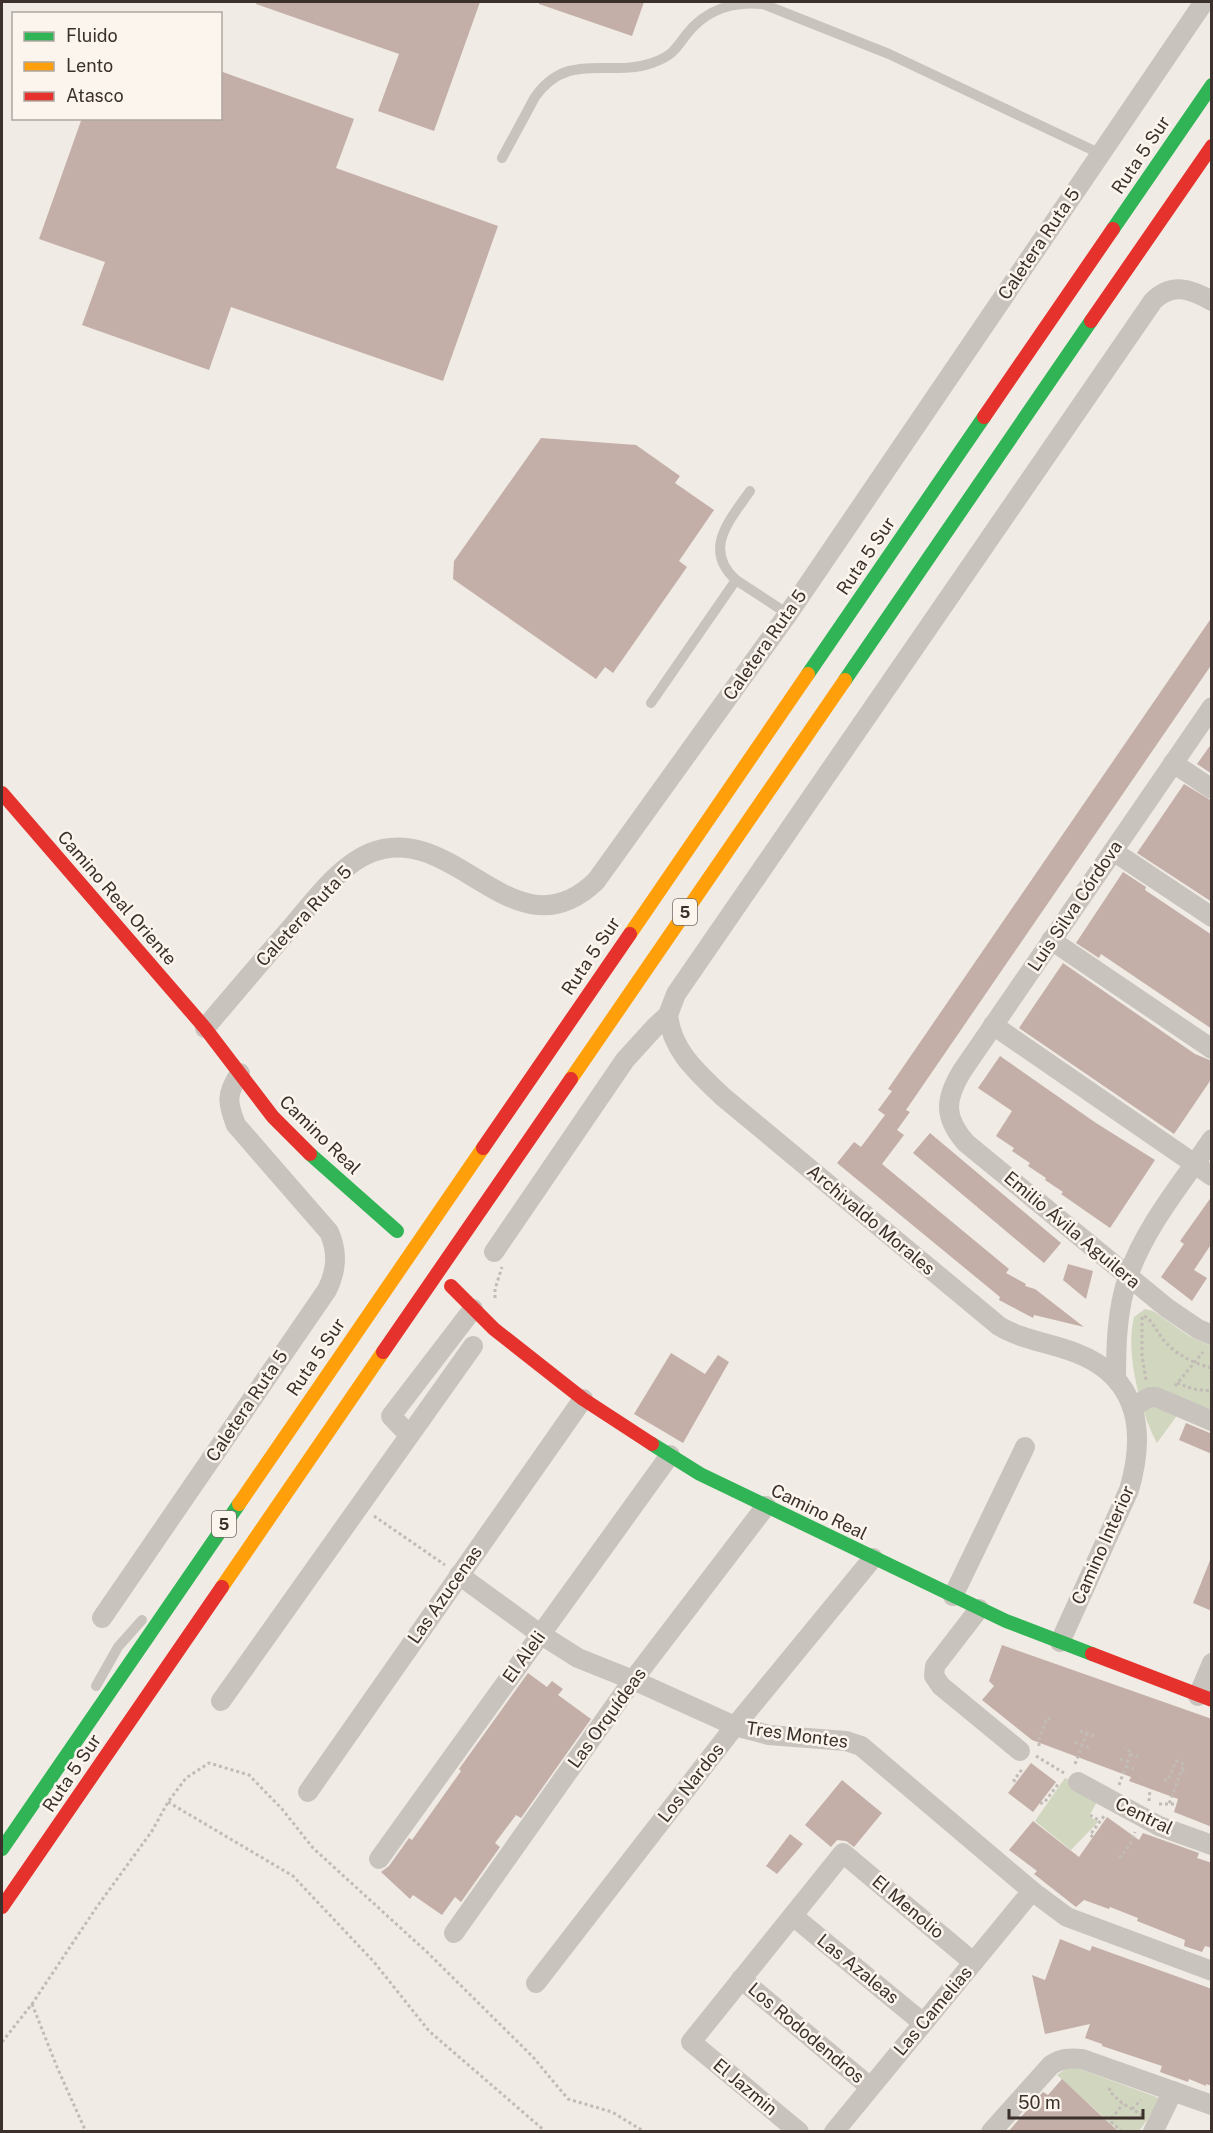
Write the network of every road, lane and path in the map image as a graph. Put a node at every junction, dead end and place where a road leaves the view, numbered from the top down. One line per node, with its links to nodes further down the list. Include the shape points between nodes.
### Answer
1 (1204, 2): 4 (street, Caletera Ruta 5)
2 (1212, 85): 94 (main road, Ruta 5 Sur / 5)
3 (1212, 146): 98 (main road, Ruta 5 Sur / 5)
4 (1101, 154): 5 (lane, via 890,54 763,4 751,3 727,6 704,17 678,48 654,62 629,68 579,68 554,78 530,104); 9 (street, Caletera Ruta 5)
5 (502, 158)
6 (1212, 301): 18 (street, via 1184,288 1167,291 1153,301 676,994)
7 (750, 491): 8 (lane, via 727,524 720,543 722,562)
8 (736, 580): 9 (lane); 10 (lane)
9 (788, 614): 20 (street, Caletera Ruta 5, via 587,890 554,905 530,905 507,897 418,849 393,847 371,852 351,864 325,889)
10 (651, 703)
11 (1212, 707): 12 (street, Luis Silva Córdova)
12 (1173, 763): 13 (street); 15 (street, Luis Silva Córdova)
13 (1212, 789)
14 (2, 793): 20 (main road, Camino Real Oriente)
15 (1113, 851): 16 (street); 17 (street, Luis Silva Córdova)
16 (1212, 917)
17 (1051, 940): 19 (street, Luis Silva Córdova); 21 (street)
18 (668, 1015): 28 (street, via 625,1060); 38 (street, Archivaldo Morales, via 670,1031 687,1062 722,1096 999,1326 1078,1354)
19 (993, 1025): 23 (street, Luis Silva Córdova, via 955,1082); 25 (street)
20 (205, 1028): 22 (main road, Camino Real)
21 (1212, 1048)
22 (240, 1073): 27 (main road, Camino Real, via 287,1133); 54 (street, Caletera Ruta 5, via 228,1095 236,1125 329,1232 336,1252 335,1272 327,1290)
23 (948, 1110): 29 (street, Emilio Ávila Aguilera, via 966,1143)
24 (1212, 1139): 25 (street)
25 (1194, 1165): 26 (street); 29 (street, via 1155,1223)
26 (1212, 1176)
27 (397, 1231)
28 (494, 1252): 31 (path, via 502,1265)
29 (1128, 1276): 34 (street, Emilio Ávila Aguilera); 38 (street, via 1118,1322)
30 (451, 1287): 32 (main road, Camino Real)
31 (495, 1298)
32 (473, 1309): 41 (main road, Camino Real); 45 (street, via 391,1416)
33 (1144, 1316): 36 (path, via 1164,1341)
34 (1210, 1341): 36 (path)
35 (473, 1346): 45 (street)
36 (1195, 1363): 37 (path); 39 (path)
37 (1212, 1368)
38 (1116, 1378): 43 (street, Camino Interior)
39 (1177, 1383): 40 (path); 42 (path)
40 (1212, 1390)
41 (583, 1398): 47 (main road, Camino Real); 51 (street, Las Azucenas)
42 (1164, 1400): 43 (street, via 1150,1397); 44 (street)
43 (1132, 1407): 56 (street, Camino Interior, via 1138,1440 1129,1490)
44 (1212, 1421)
45 (409, 1435): 48 (street)
46 (1025, 1447): 52 (street)
47 (670, 1455): 49 (main road, Camino Real); 55 (street, El Aleli)
48 (359, 1506): 51 (path); 60 (street)
49 (766, 1506): 50 (main road, Camino Real); 58 (street, Las Orquídeas)
50 (873, 1558): 52 (main road, Camino Real); 62 (street, Los Nardos)
51 (459, 1575): 55 (street, Tres Montes); 82 (street, Las Azucenas)
52 (953, 1596): 53 (main road, Camino Real)
53 (979, 1609): 56 (main road, Camino Real); 71 (street, via 935,1666 934,1676)
54 (102, 1618)
55 (540, 1635): 58 (street, Tres Montes, via 578,1658); 96 (street, El Aleli)
56 (1060, 1642): 59 (main road, Camino Real)
57 (1212, 1664): 59 (street)
58 (633, 1680): 62 (street, Tres Montes); 100 (street, Las Orquídeas)
59 (1205, 1698)
60 (221, 1701)
61 (1050, 1719): 72 (path, via 1047,1718 1039,1741)
62 (735, 1726): 97 (street, Tres Montes, via 769,1735 846,1741 861,1746); 104 (street, Los Nardos)
63 (1080, 1731): 64 (path)
64 (1087, 1733): 65 (path); 67 (path)
65 (1094, 1736)
66 (1075, 1742): 67 (path)
67 (1083, 1745): 68 (path); 79 (path)
68 (1090, 1748)
69 (1124, 1748): 70 (path, via 1131,1750)
70 (1130, 1754): 73 (path); 75 (path)
71 (1027, 1757): 72 (path); 81 (path)
72 (1039, 1757): 79 (path)
73 (1138, 1757)
74 (1120, 1759): 75 (path)
75 (1127, 1764): 76 (path); 88 (path)
76 (1134, 1769)
77 (1182, 1770): 78 (path); 80 (path, via 1184,1764 1177,1760 1168,1781); 86 (path)
78 (1188, 1772)
79 (1072, 1778): 84 (path); 88 (street, Central)
80 (1164, 1780)
81 (1015, 1782)
82 (308, 1792)
83 (168, 1802): 105 (path, via 153,1831); 115 (path, via 293,1876 374,1962 429,2031); 116 (path, via 186,1778 209,1763 249,1775 313,1848 428,1953 533,2057 568,2099 612,2112)
84 (1040, 1803)
85 (1148, 1804): 86 (path)
86 (1169, 1804): 87 (path)
87 (1176, 1804)
88 (1112, 1807): 90 (path); 93 (street, Central)
89 (1090, 1815): 90 (path)
90 (1100, 1821): 92 (path, via 1090,1835)
91 (1131, 1827): 95 (path, via 1136,1831)
92 (1093, 1837)
93 (1212, 1845)
94 (2, 1849)
95 (1119, 1856)
96 (379, 1859)
97 (1032, 1891): 101 (street, Las Camelias); 102 (street, Tres Montes, via 1082,1924)
98 (2, 1907)
99 (793, 1916): 101 (street, El Menolio, via 843,1853); 103 (street); 106 (street, Las Azaleas)
100 (454, 1933)
101 (974, 1962): 106 (street, Las Camelias)
102 (1212, 1971)
103 (741, 1979): 109 (street, Los Rododendros); 117 (street, El Jazmin, via 691,2042)
104 (536, 1983)
105 (32, 2004): 107 (path); 114 (path)
106 (923, 2023): 109 (street, Las Camelias)
107 (2, 2042)
108 (1111, 2082): 111 (path, via 1109,2091)
109 (870, 2087): 118 (street, Las Camelias)
110 (1173, 2091): 112 (street); 113 (street); 119 (street, via 1082,2059 1060,2060)
111 (1123, 2104): 113 (path); 120 (path, via 1111,2122)
112 (1212, 2105)
113 (1150, 2124)
114 (86, 2132)
115 (546, 2132)
116 (645, 2132)
117 (799, 2132)
118 (834, 2132)
119 (991, 2132)
120 (1122, 2132)

